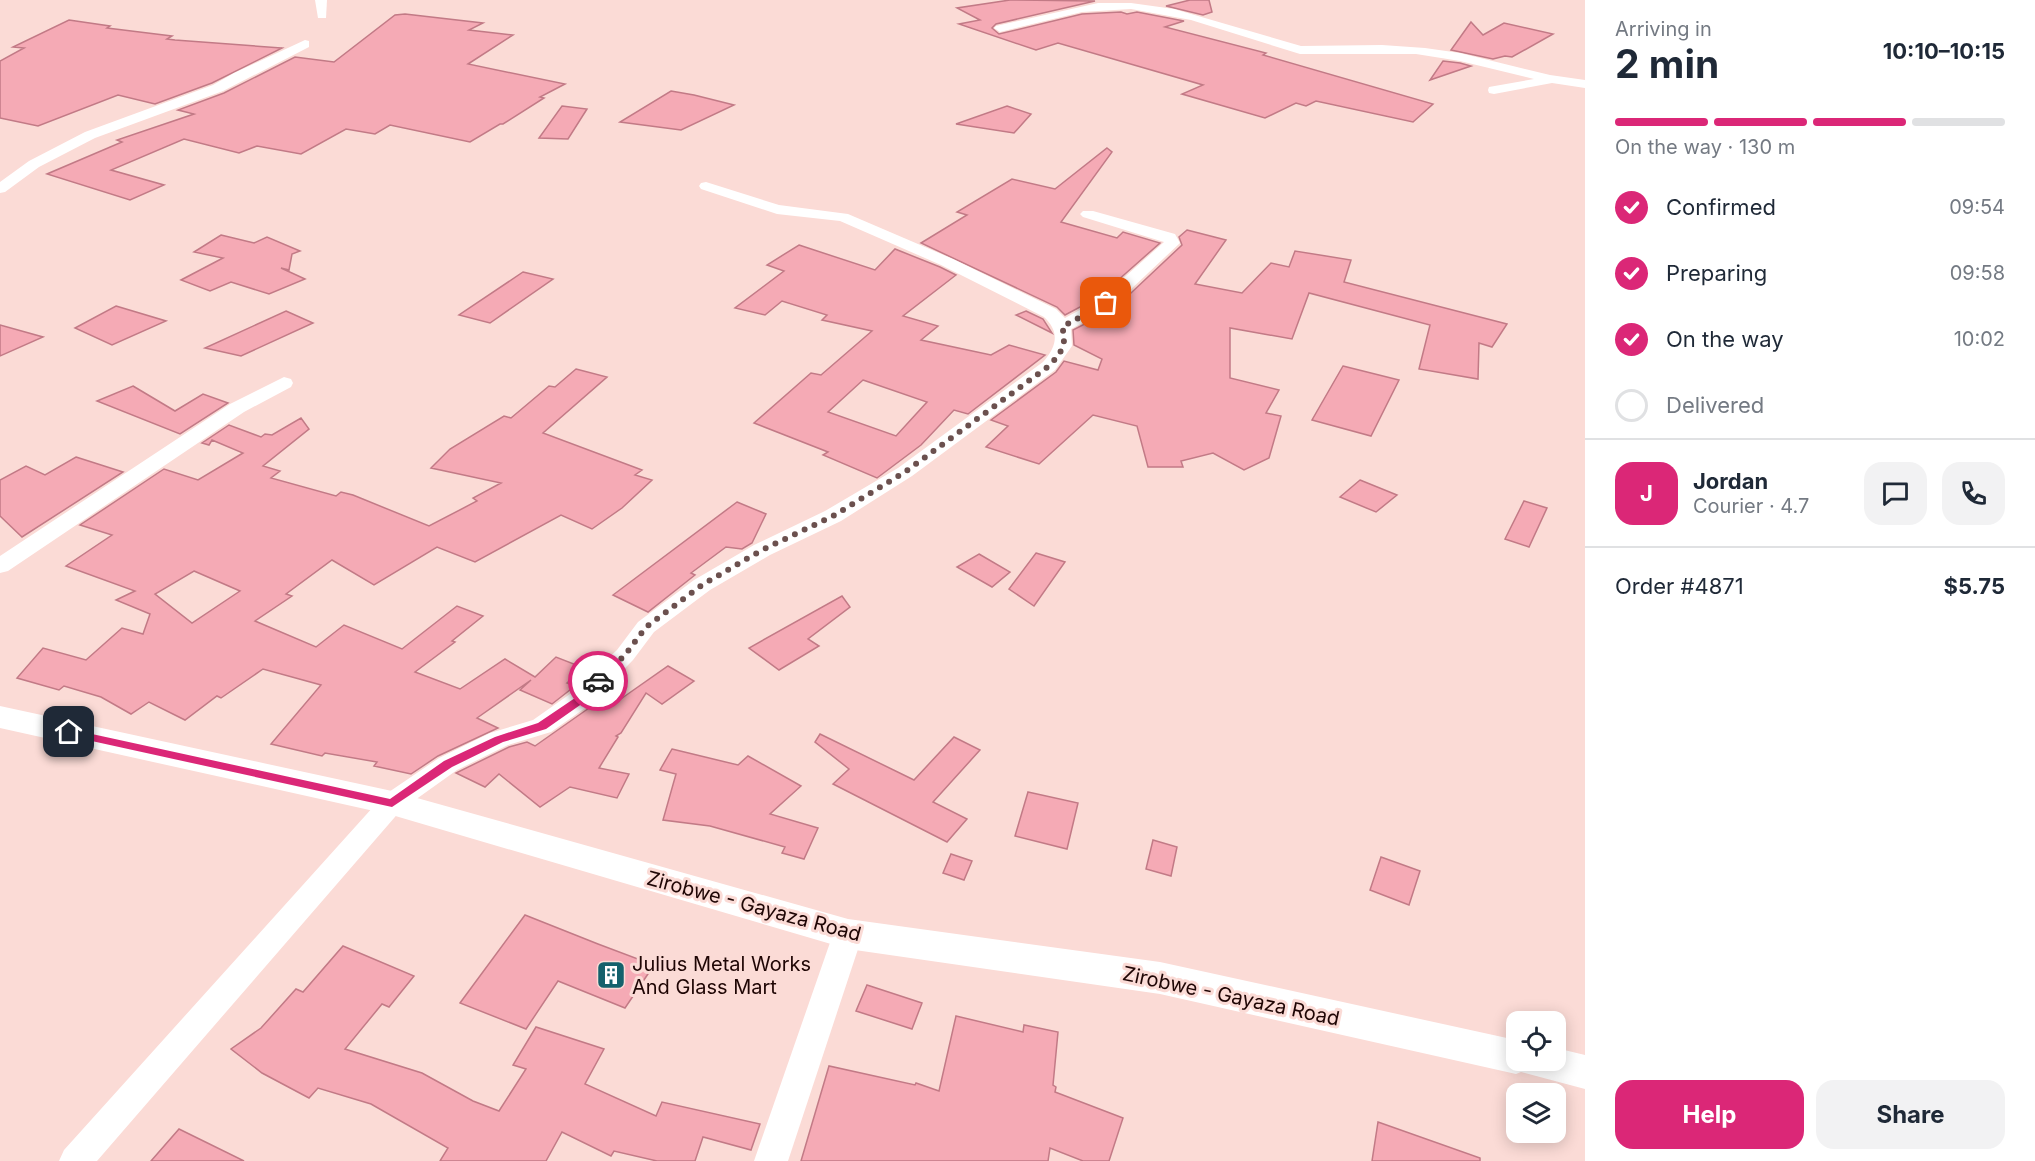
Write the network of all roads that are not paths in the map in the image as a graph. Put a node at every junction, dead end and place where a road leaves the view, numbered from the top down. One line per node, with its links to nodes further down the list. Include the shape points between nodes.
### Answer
1 (321, 0): 2 (street)
2 (322, 16)
3 (1000, 28): 5 (street, via 1082,8 1146,7 1300,50 1374,48 1441,54)
4 (305, 44): 9 (street, via 218,88 90,135 34,165)
5 (1554, 79): 6 (street); 7 (street)
6 (1585, 84)
7 (1494, 90)
8 (706, 186): 11 (street, via 777,209 843,217 1050,313)
9 (0, 189)
10 (1088, 214): 11 (street, via 1168,237 1172,243 1106,303)
11 (1062, 327): 15 (street, via 1064,346 1049,366 905,472 833,516 762,550 702,585 646,627 625,655 579,700 542,726 499,739 448,764)
12 (284, 383): 13 (street, via 237,408)
13 (0, 566)
14 (0, 717): 15 (street, Zirobwe - Gayaza Road)
15 (392, 803): 16 (street, Zirobwe - Gayaza Road); 20 (street)
16 (848, 934): 17 (street, Zirobwe - Gayaza Road, via 1160,978); 21 (street)
17 (1506, 1055)
18 (1566, 1068): 19 (street)
19 (1585, 1072)
20 (76, 1161)
21 (771, 1161)

